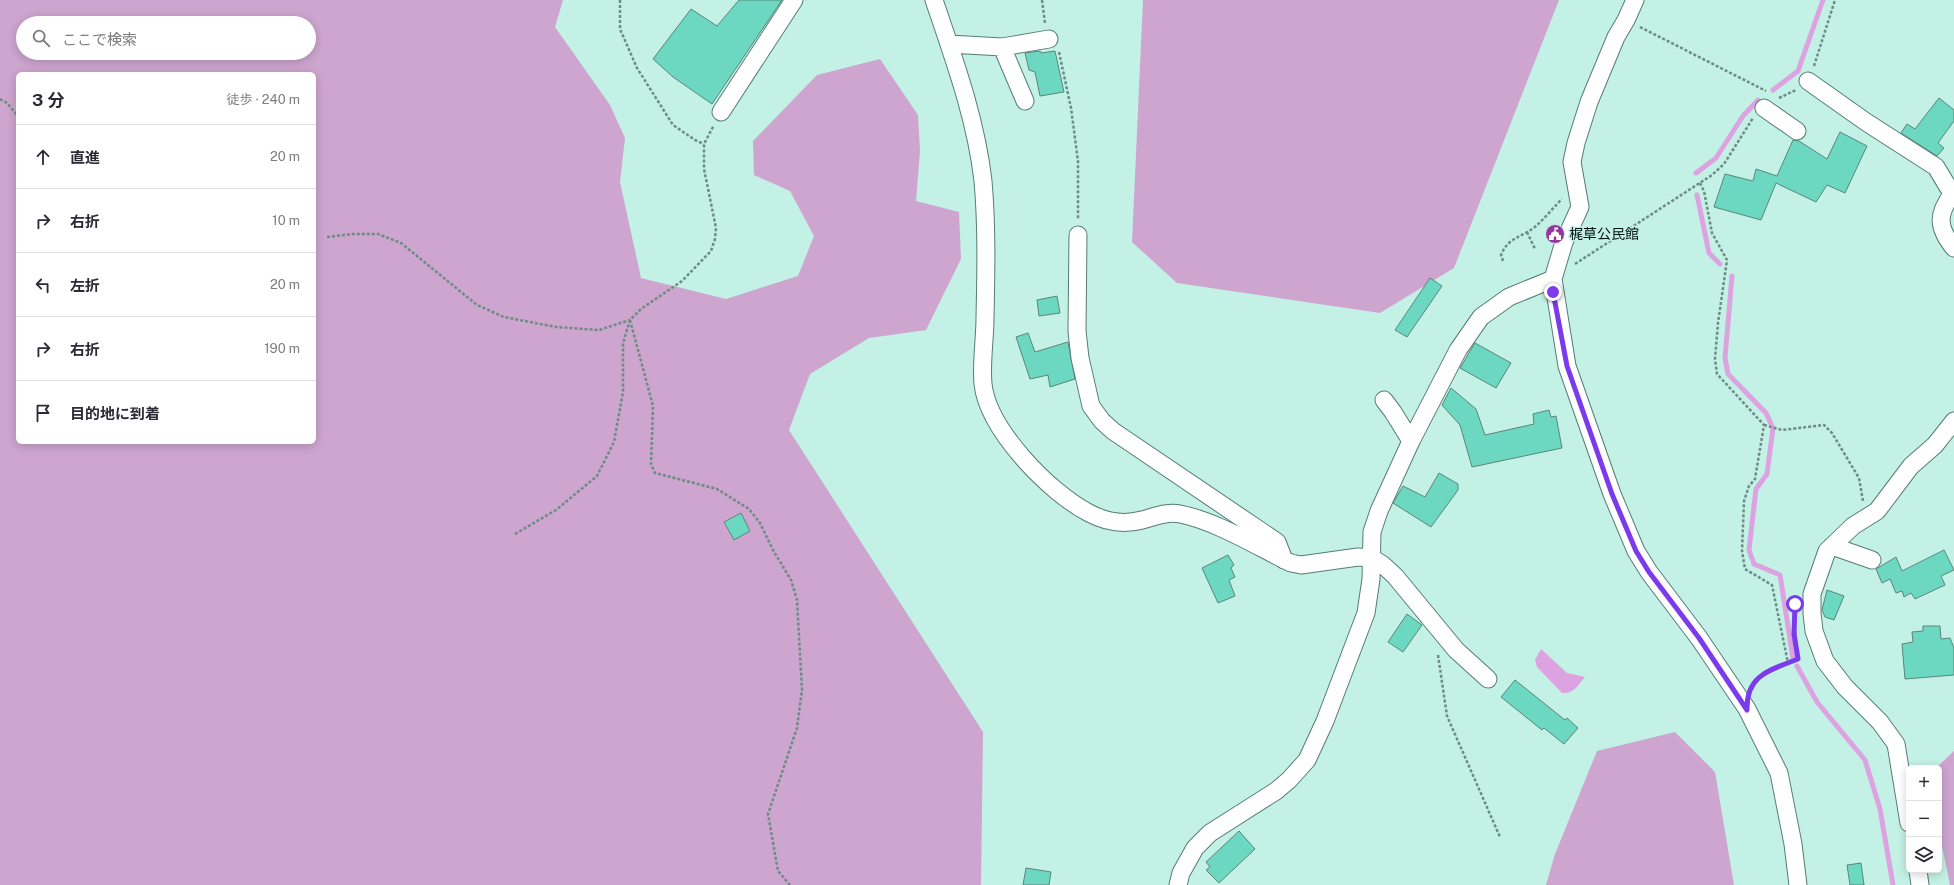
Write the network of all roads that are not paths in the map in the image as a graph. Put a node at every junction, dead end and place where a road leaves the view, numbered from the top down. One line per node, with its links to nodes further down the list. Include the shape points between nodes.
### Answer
1 (794, 0): 10 (street)
2 (934, 0): 5 (street)
3 (1635, 0): 15 (street, via 1589,102 1576,143 1572,162 1580,207 1564,242)
4 (1049, 39): 6 (street)
5 (949, 44): 6 (street); 23 (street, via 969,108 980,157 987,254 983,384 999,428 1025,460 1066,499 1091,514 1112,522 1127,523 1179,514 1204,521)
6 (1002, 47): 8 (street)
7 (1808, 81): 12 (street, via 1936,167)
8 (1025, 101)
9 (1764, 108): 11 (street)
10 (721, 112)
11 (1798, 131)
12 (1954, 193): 14 (street, via 1945,204 1941,215 1944,236)
13 (1078, 235): 23 (street, via 1077,332 1080,358 1091,406 1095,413 1113,431 1277,542)
14 (1954, 248)
15 (1553, 279): 17 (street); 29 (street, via 1567,366 1612,494 1636,551 1747,710 1779,773 1794,844)
16 (1505, 283): 17 (street)
17 (1501, 302): 20 (street, via 1481,317 1472,328)
18 (1384, 400): 20 (street)
19 (1954, 421): 21 (street, via 1935,445 1911,466 1877,511 1853,526)
20 (1411, 441): 22 (street, via 1379,510 1372,532)
21 (1832, 546): 24 (street); 26 (street, via 1827,551 1812,594 1814,631 1825,661 1845,687 1880,722 1896,744)
22 (1372, 558): 23 (street, via 1358,557 1301,565); 25 (street, via 1396,576 1456,650); 28 (street, via 1366,613 1328,714 1307,760 1276,791 1210,833 1195,848 1181,873)
23 (1284, 560)
24 (1872, 560)
25 (1488, 679)
26 (1906, 804)
27 (1918, 873): 30 (street)
28 (1178, 885)
29 (1798, 885)
30 (1920, 885)

